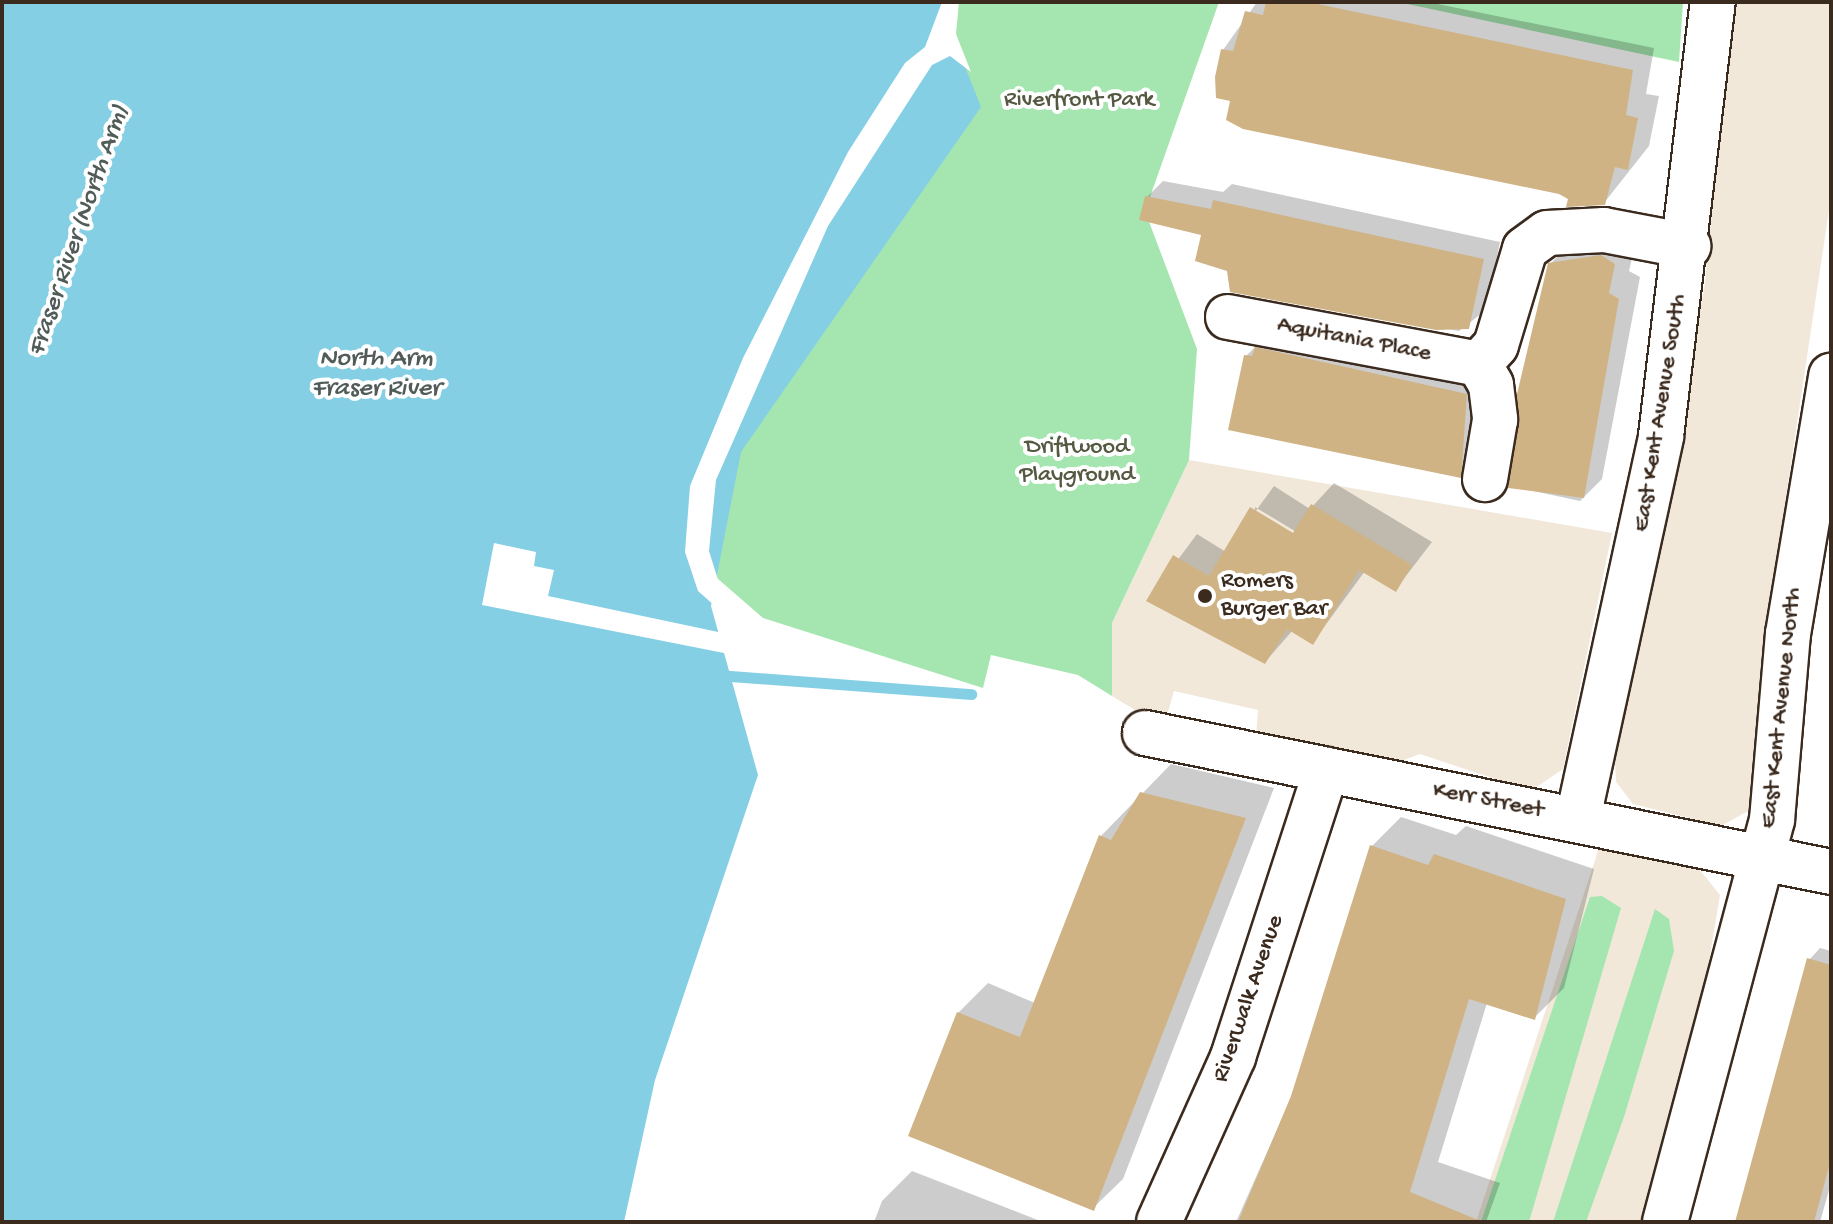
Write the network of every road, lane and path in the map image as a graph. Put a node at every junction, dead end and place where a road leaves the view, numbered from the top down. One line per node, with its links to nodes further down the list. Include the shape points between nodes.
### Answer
1 (1713, 2): 2 (street, East Kent Avenue South)
2 (1688, 246): 4 (street, via 1604,230 1547,233 1525,249 1496,345); 9 (street, East Kent Avenue South, via 1661,436)
3 (1228, 317): 4 (street, Aquitania Place)
4 (1479, 364): 6 (street, via 1491,385 1495,420)
5 (1831, 376): 10 (street, East Kent Avenue North, via 1788,634)
6 (1485, 479)
7 (1145, 733): 8 (street, Kerr Street)
8 (1326, 770): 9 (street, Kerr Street); 12 (street, Riverwalk Avenue, via 1233,1057)
9 (1578, 818): 10 (street, Kerr Street)
10 (1763, 858): 11 (street, Kerr Street); 13 (street, East Kent Avenue North)
11 (1831, 872)
12 (1159, 1222)
13 (1665, 1222)

